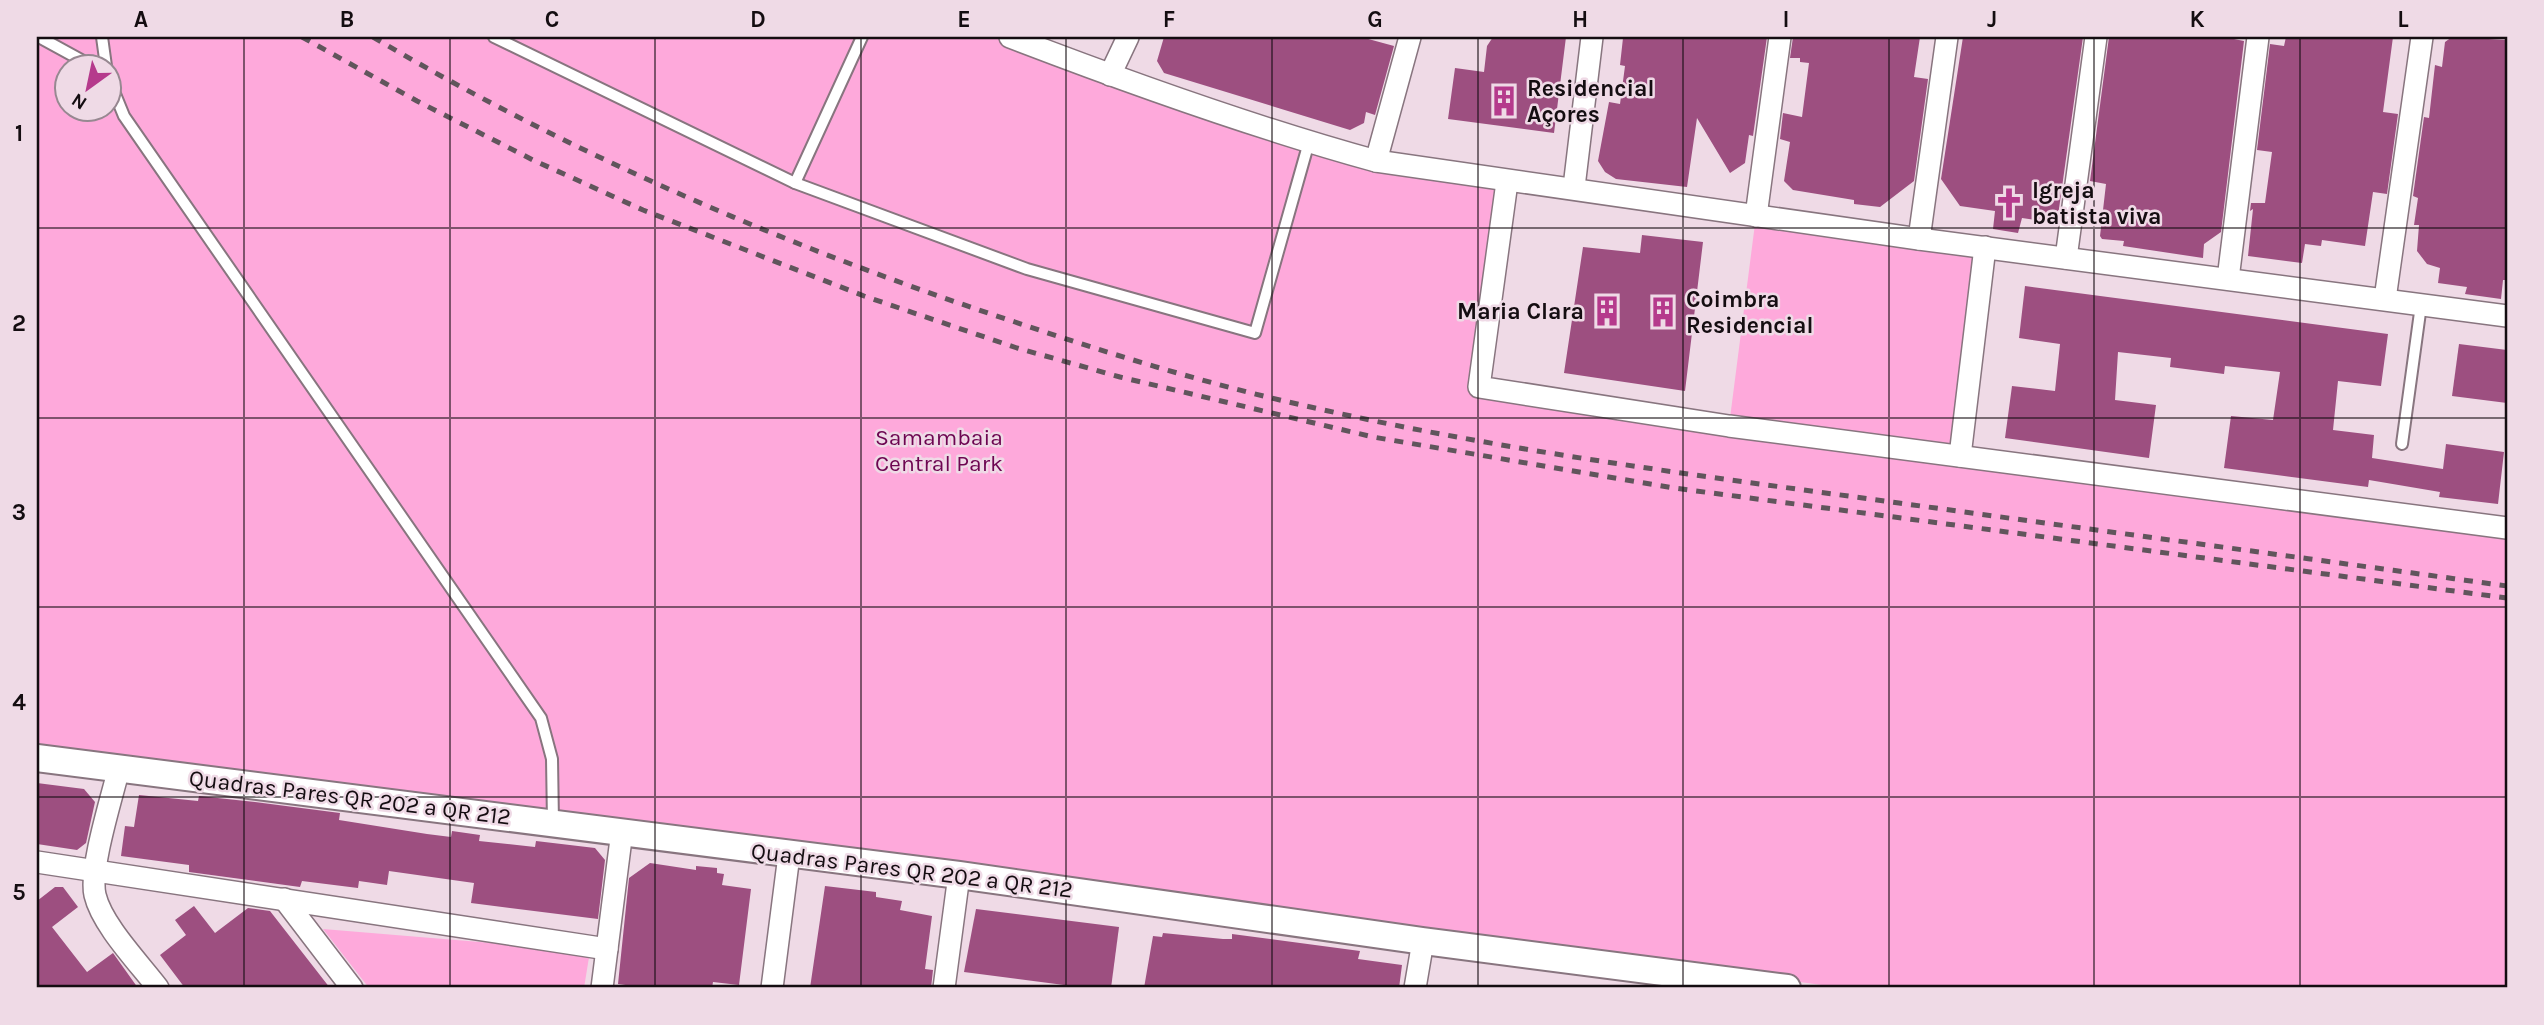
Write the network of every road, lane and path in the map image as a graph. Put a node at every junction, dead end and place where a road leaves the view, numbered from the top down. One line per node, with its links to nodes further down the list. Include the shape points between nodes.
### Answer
1 (39, 37): 13 (lane)
2 (494, 37): 19 (lane)
3 (862, 37): 19 (lane)
4 (1010, 37): 14 (street)
5 (1128, 37): 14 (street)
6 (1410, 37): 17 (street)
7 (1592, 37): 20 (street)
8 (1780, 37): 21 (street)
9 (1947, 37): 22 (street)
10 (2096, 37): 24 (street)
11 (2258, 37): 25 (street)
12 (2422, 37): 26 (street)
13 (66, 52)
14 (1111, 75): 16 (street)
15 (122, 111): 34 (lane, via 541,718 552,759)
16 (1309, 142): 17 (street); 19 (lane, via 1255,333 1027,269)
17 (1376, 160): 18 (street)
18 (1507, 181): 20 (street); 30 (street, via 1479,387)
19 (795, 183)
20 (1574, 187): 21 (street)
21 (1756, 216): 22 (street)
22 (1919, 239): 23 (street)
23 (1985, 247): 24 (street); 30 (street)
24 (2067, 258): 25 (street)
25 (2228, 279): 26 (street)
26 (2385, 299): 27 (street)
27 (2421, 304): 28 (street); 29 (lane)
28 (2507, 316)
29 (2402, 444)
30 (1960, 456): 31 (street)
31 (2507, 528)
32 (37, 758): 33 (street, Quadras Pares QR 202 a QR 212)
33 (119, 768): 34 (street, Quadras Pares QR 202 a QR 212); 38 (street)
34 (553, 822): 35 (street, Quadras Pares QR 202 a QR 212)
35 (622, 831): 36 (street, Quadras Pares QR 202 a QR 212); 42 (street)
36 (789, 855): 39 (street, Quadras Pares QR 202 a QR 212); 46 (street)
37 (37, 862): 38 (street)
38 (96, 869): 40 (street); 43 (street, via 95,894 104,917)
39 (959, 875): 41 (street, Quadras Pares QR 202 a QR 212); 47 (street)
40 (284, 899): 42 (street); 44 (street)
41 (1423, 941): 48 (street); 49 (street, Quadras Pares QR 202 a QR 212)
42 (607, 949): 45 (street)
43 (158, 988)
44 (352, 988)
45 (602, 988)
46 (772, 988)
47 (944, 988)
48 (1415, 988)
49 (1787, 988)

